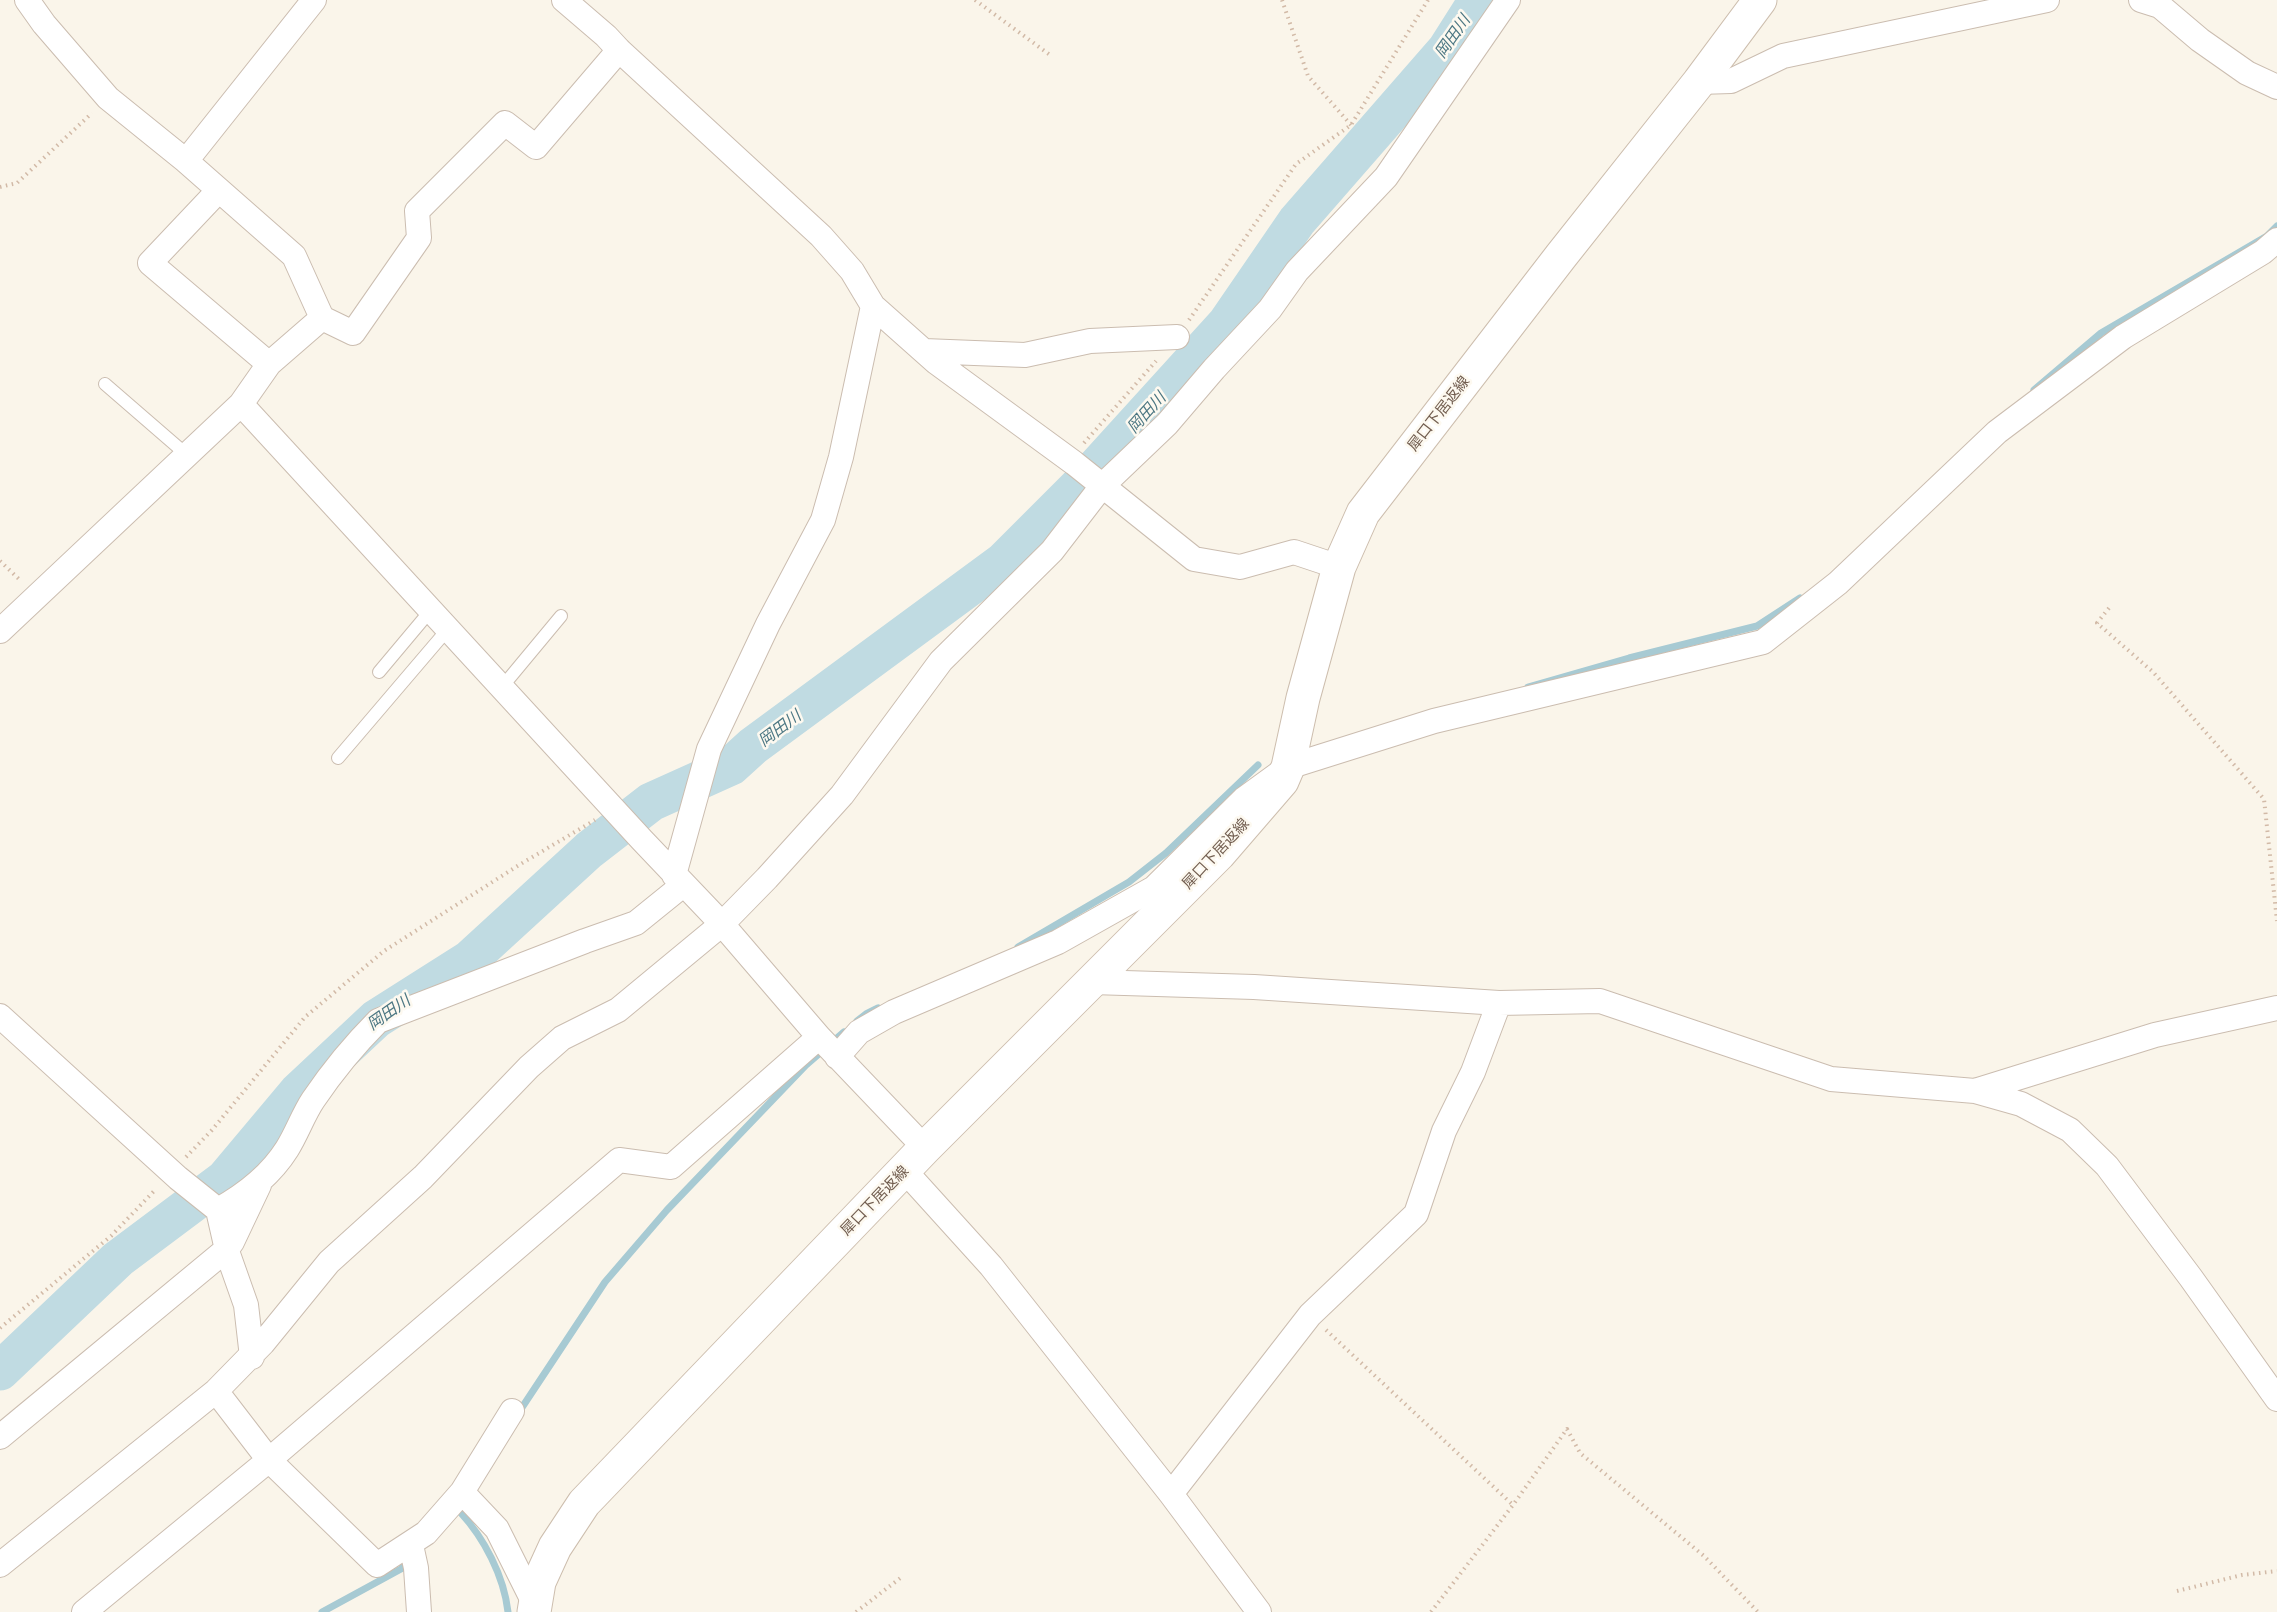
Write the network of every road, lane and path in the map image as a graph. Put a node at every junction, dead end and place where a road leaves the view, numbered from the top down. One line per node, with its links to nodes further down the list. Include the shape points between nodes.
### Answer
1 (27, 0): 15 (street)
2 (314, 0): 17 (street)
3 (564, 0): 11 (street)
4 (975, 0): 12 (path)
5 (1282, 0): 16 (path, via 1308,76)
6 (1428, 0): 16 (path)
7 (1508, 0): 30 (street, via 1386,177 1297,271 1270,309 1167,424)
8 (1760, 0): 13 (main road, 犀口下居返線)
9 (2047, 0): 13 (street, via 1783,56 1731,81)
10 (2140, 0): 14 (street, via 2160,6 2247,73)
11 (618, 50): 21 (street, via 821,236 852,271); 22 (street, via 536,147 505,123 417,211 419,238 353,333)
12 (1050, 55)
13 (1699, 82): 32 (main road, 犀口下居返線, via 1363,513)
14 (2277, 87)
15 (108, 98): 17 (street); 18 (path, via 16,183)
16 (1351, 125): 23 (path, via 1296,164)
17 (186, 161): 19 (street)
18 (0, 187)
19 (219, 190): 22 (street, via 294,256); 25 (street, via 150,263)
20 (2277, 240): 42 (street, via 2123,337 1997,432 1838,583 1763,642 1434,721)
21 (873, 306): 24 (street); 44 (street, via 841,457 823,520 709,749 691,808)
22 (322, 318): 25 (street)
23 (1177, 337): 24 (street, via 1090,341 1025,355); 29 (path)
24 (924, 351): 29 (street)
25 (269, 364): 27 (street)
26 (105, 384): 28 (lane)
27 (241, 404): 28 (street); 35 (street)
28 (187, 455): 33 (street)
29 (1072, 461): 30 (street)
30 (1102, 486): 32 (street, via 1194,559 1240,567 1294,552); 46 (street, via 1052,551 942,661 842,795)
31 (0, 561): 33 (path)
32 (1339, 567): 42 (main road, 犀口下居返線)
33 (37, 596): 38 (street)
34 (2109, 608): 45 (path, via 2097,623 2153,672 2264,799)
35 (431, 610): 37 (street); 39 (lane)
36 (561, 616): 40 (lane)
37 (448, 629): 40 (street); 41 (lane)
38 (0, 631)
39 (379, 672)
40 (502, 687): 43 (street)
41 (338, 758)
42 (1288, 766): 47 (main road, 犀口下居返線, via 1282,781 1219,854); 52 (street, via 1244,799 1154,888 1058,942 894,1011 859,1032)
43 (614, 809): 44 (street); 55 (path, via 384,951 305,1017)
44 (679, 880): 46 (street); 56 (street, via 636,923 378,1022 357,1042 312,1101 286,1150)
45 (2277, 921)
46 (722, 924): 51 (street); 61 (street, via 618,1010 562,1038 529,1067 423,1177 329,1262)
47 (1092, 981): 48 (street); 54 (main road, 犀口下居返線)
48 (1499, 1003): 53 (street, via 1600,1001 1832,1079); 59 (street, via 1473,1072 1444,1131 1416,1214)
49 (2277, 1008): 53 (street, via 2155,1035)
50 (0, 1016): 55 (street)
51 (819, 1038): 52 (street); 66 (street, via 671,1167 619,1160)
52 (837, 1057): 54 (street)
53 (1975, 1091): 63 (street, via 2021,1104 2070,1130 2107,1166)
54 (915, 1160): 67 (street, via 992,1266); 75 (main road, 犀口下居返線, via 584,1503 555,1547 539,1582)
55 (175, 1175): 57 (street); 60 (path, via 111,1236)
56 (261, 1180): 57 (street); 58 (street)
57 (218, 1210): 58 (street)
58 (227, 1249): 61 (street, via 246,1305); 65 (street)
59 (1310, 1315): 67 (street); 69 (path)
60 (0, 1328)
61 (252, 1357): 62 (street)
62 (216, 1391): 66 (street); 71 (street)
63 (2277, 1400)
64 (512, 1411): 68 (street)
65 (0, 1437)
66 (269, 1460): 70 (street, via 377,1565); 76 (street)
67 (1171, 1494): 79 (street)
68 (469, 1499): 70 (street, via 426,1533); 75 (street, via 497,1529)
69 (1513, 1505): 80 (path); 81 (path, via 1567,1429 1580,1453 1704,1556)
70 (414, 1556): 77 (street)
71 (0, 1565)
72 (2277, 1571): 74 (path)
73 (903, 1576): 78 (path)
74 (2177, 1591)
75 (535, 1609)
76 (84, 1612)
77 (419, 1612)
78 (856, 1612)
79 (1259, 1612)
80 (1431, 1612)
81 (1758, 1612)

